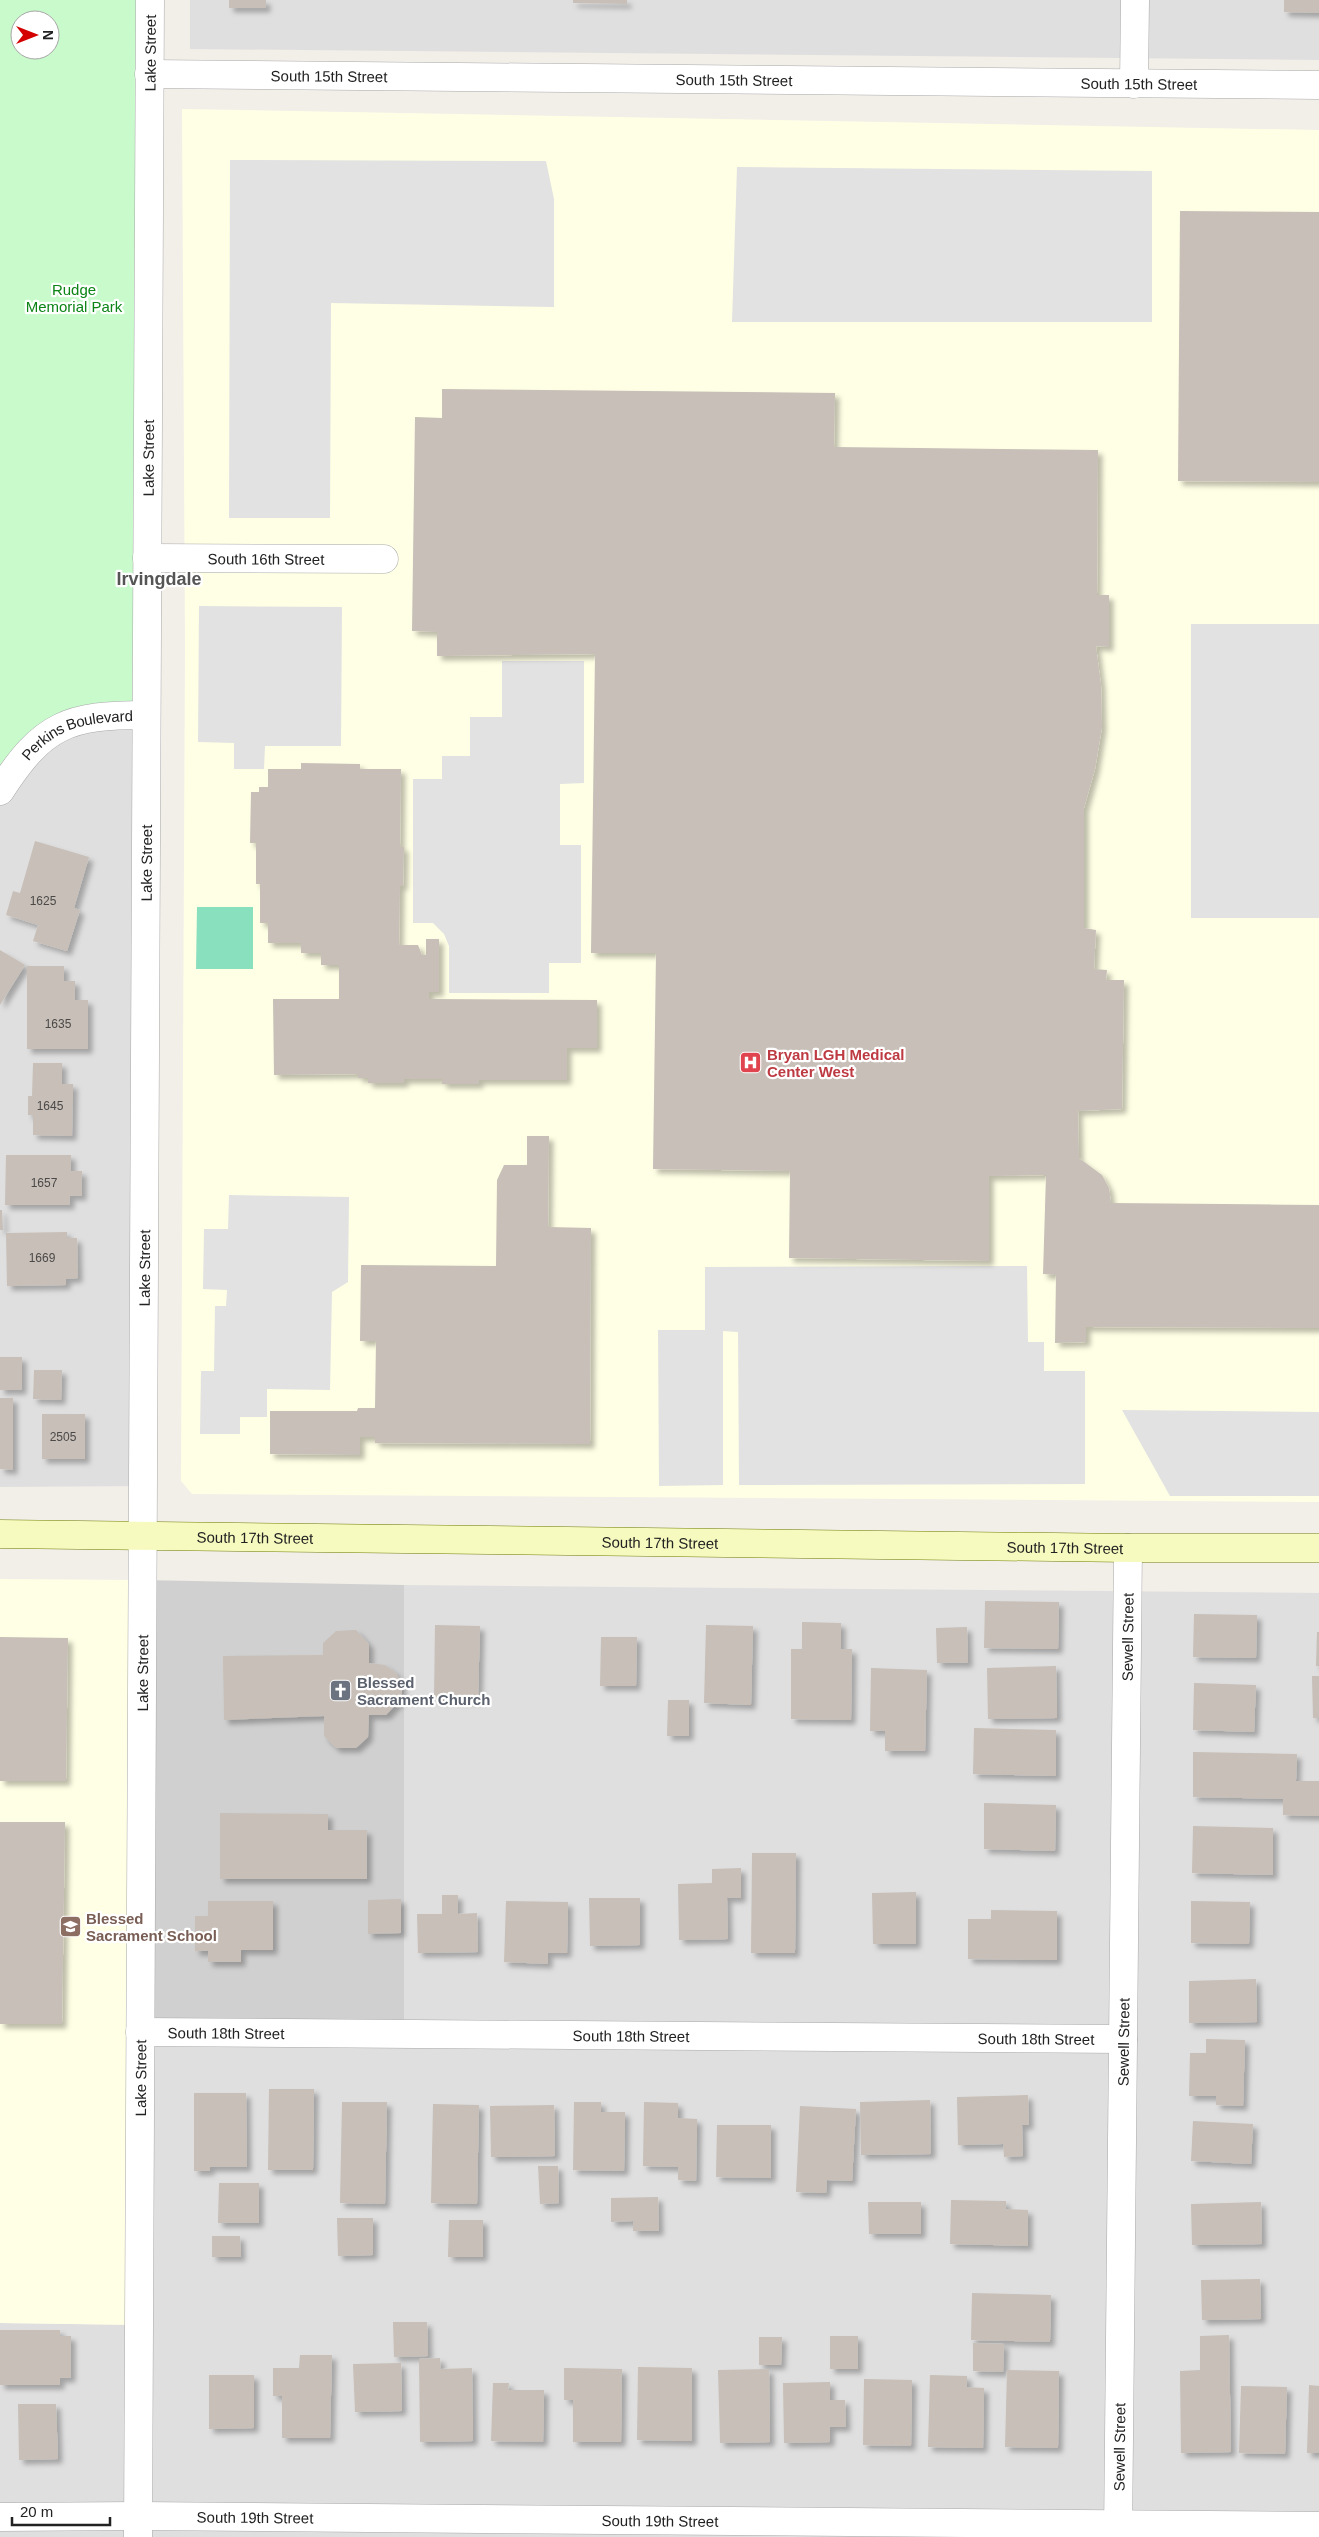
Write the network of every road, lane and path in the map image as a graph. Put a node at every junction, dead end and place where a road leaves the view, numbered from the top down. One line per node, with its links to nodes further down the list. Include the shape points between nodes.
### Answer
1 (150, 0): 3 (street, Lake Street)
2 (1134, 0): 4 (street)
3 (149, 74): 4 (street, South 15th Street); 6 (street, Lake Street)
4 (1134, 84): 5 (street, South 15th Street)
5 (1319, 86)
6 (147, 558): 7 (street, South 16th Street); 8 (street, Lake Street)
7 (384, 559)
8 (146, 715): 9 (street, Perkins Boulevard, via 89,717 46,735); 11 (street, Lake Street)
9 (0, 791)
10 (0, 1534): 11 (main road, South 17th Street)
11 (141, 1537): 12 (main road, South 17th Street); 14 (street, Lake Street)
12 (1128, 1548): 13 (main road, South 17th Street); 15 (street, Sewell Street)
13 (1319, 1548)
14 (140, 2032): 15 (street, South 18th Street); 17 (street, Lake Street)
15 (1123, 2039): 20 (street, Sewell Street)
16 (0, 2517): 17 (street, South 19th Street)
17 (138, 2526): 19 (street, South 19th Street)
18 (1319, 2526): 20 (street, South 19th Street)
19 (627, 2529): 20 (street, South 19th Street)
20 (1118, 2531)

